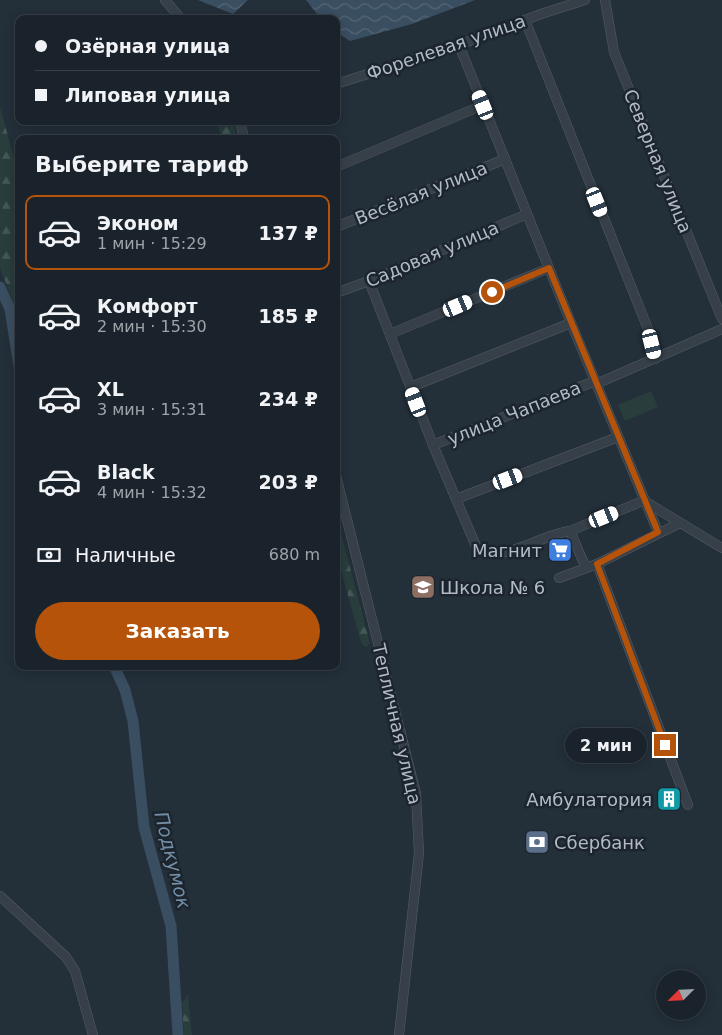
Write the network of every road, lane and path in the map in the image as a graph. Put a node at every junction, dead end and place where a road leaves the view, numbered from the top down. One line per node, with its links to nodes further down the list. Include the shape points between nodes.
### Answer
1 (165, 0): 4 (street)
2 (585, 0): 5 (street, Форелевая улица)
3 (605, 0): 16 (street, Северная улица, via 614,52)
4 (178, 15)
5 (525, 20): 6 (street, Форелевая улица); 20 (street, via 648,330)
6 (459, 45): 7 (street, Форелевая улица); 8 (street)
7 (340, 83)
8 (483, 105): 9 (street); 10 (street)
9 (505, 159): 11 (street); 12 (street, Весёлая улица)
10 (340, 165)
11 (527, 214): 13 (street); 14 (street, Садовая улица)
12 (340, 225)
13 (549, 268): 17 (street); 19 (street)
14 (369, 281): 15 (street, Садовая улица); 19 (street)
15 (340, 292)
16 (722, 319)
17 (571, 323): 21 (street); 22 (street)
18 (722, 329): 20 (street, улица Чапаева)
19 (390, 334): 22 (street)
20 (655, 359): 21 (street, улица Чапаева)
21 (596, 383): 23 (street); 24 (street, улица Чапаева)
22 (411, 387): 24 (street)
23 (618, 437): 26 (street); 27 (street)
24 (433, 445): 26 (street)
25 (340, 492): 38 (street, Тепличная улица, via 416,794 419,853)
26 (456, 499): 29 (street, via 469,534 476,546 488,554 503,553 558,532)
27 (645, 501): 28 (street); 29 (street); 30 (street)
28 (680, 523): 30 (street); 31 (street)
29 (570, 531): 33 (street)
30 (658, 532): 32 (street)
31 (722, 548)
32 (597, 564): 33 (street); 35 (street)
33 (586, 568): 34 (street)
34 (559, 578)
35 (688, 805)
36 (1, 900): 37 (street, via 66,957 75,971)
37 (93, 1035)
38 (399, 1035)

